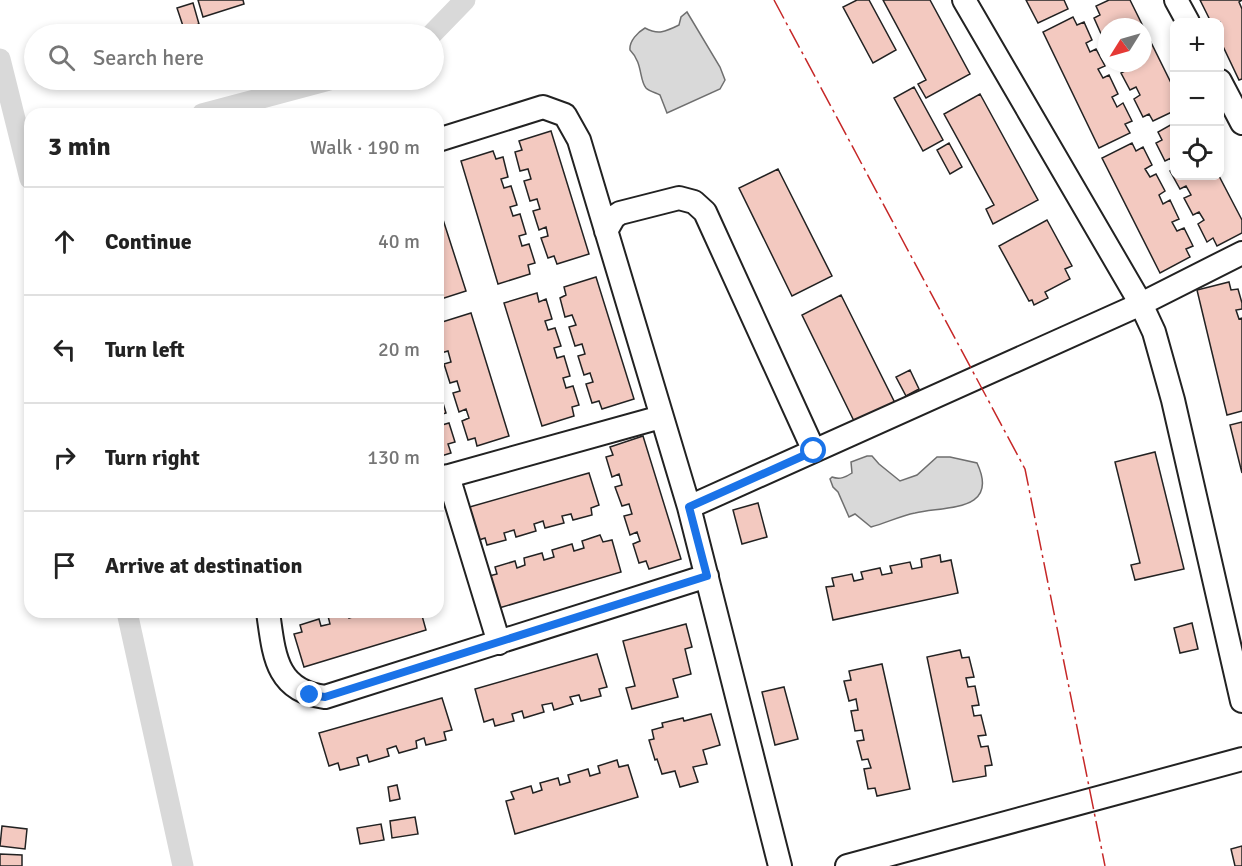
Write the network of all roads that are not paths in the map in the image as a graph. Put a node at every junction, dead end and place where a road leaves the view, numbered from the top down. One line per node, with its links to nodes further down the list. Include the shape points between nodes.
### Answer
1 (964, 0): 9 (street)
2 (1176, 0): 3 (street)
3 (1186, 18)
4 (1224, 87): 5 (street)
5 (1239, 108)
6 (444, 138): 7 (street, via 543,107 565,115 579,140)
7 (606, 231): 10 (street); 11 (street, via 620,213 679,198 694,202 705,212)
8 (1242, 253): 9 (street)
9 (1141, 304): 11 (street); 18 (street, via 1154,332 1173,400)
10 (661, 417): 12 (street); 14 (street)
11 (814, 451): 14 (street)
12 (444, 477)
13 (444, 480): 17 (street)
14 (689, 507): 15 (street)
15 (707, 576): 17 (street); 20 (street)
16 (269, 618): 17 (street, via 280,670 295,688 325,697)
17 (499, 643)
18 (1242, 701)
19 (1242, 759): 21 (street)
20 (780, 866)
21 (847, 866)

